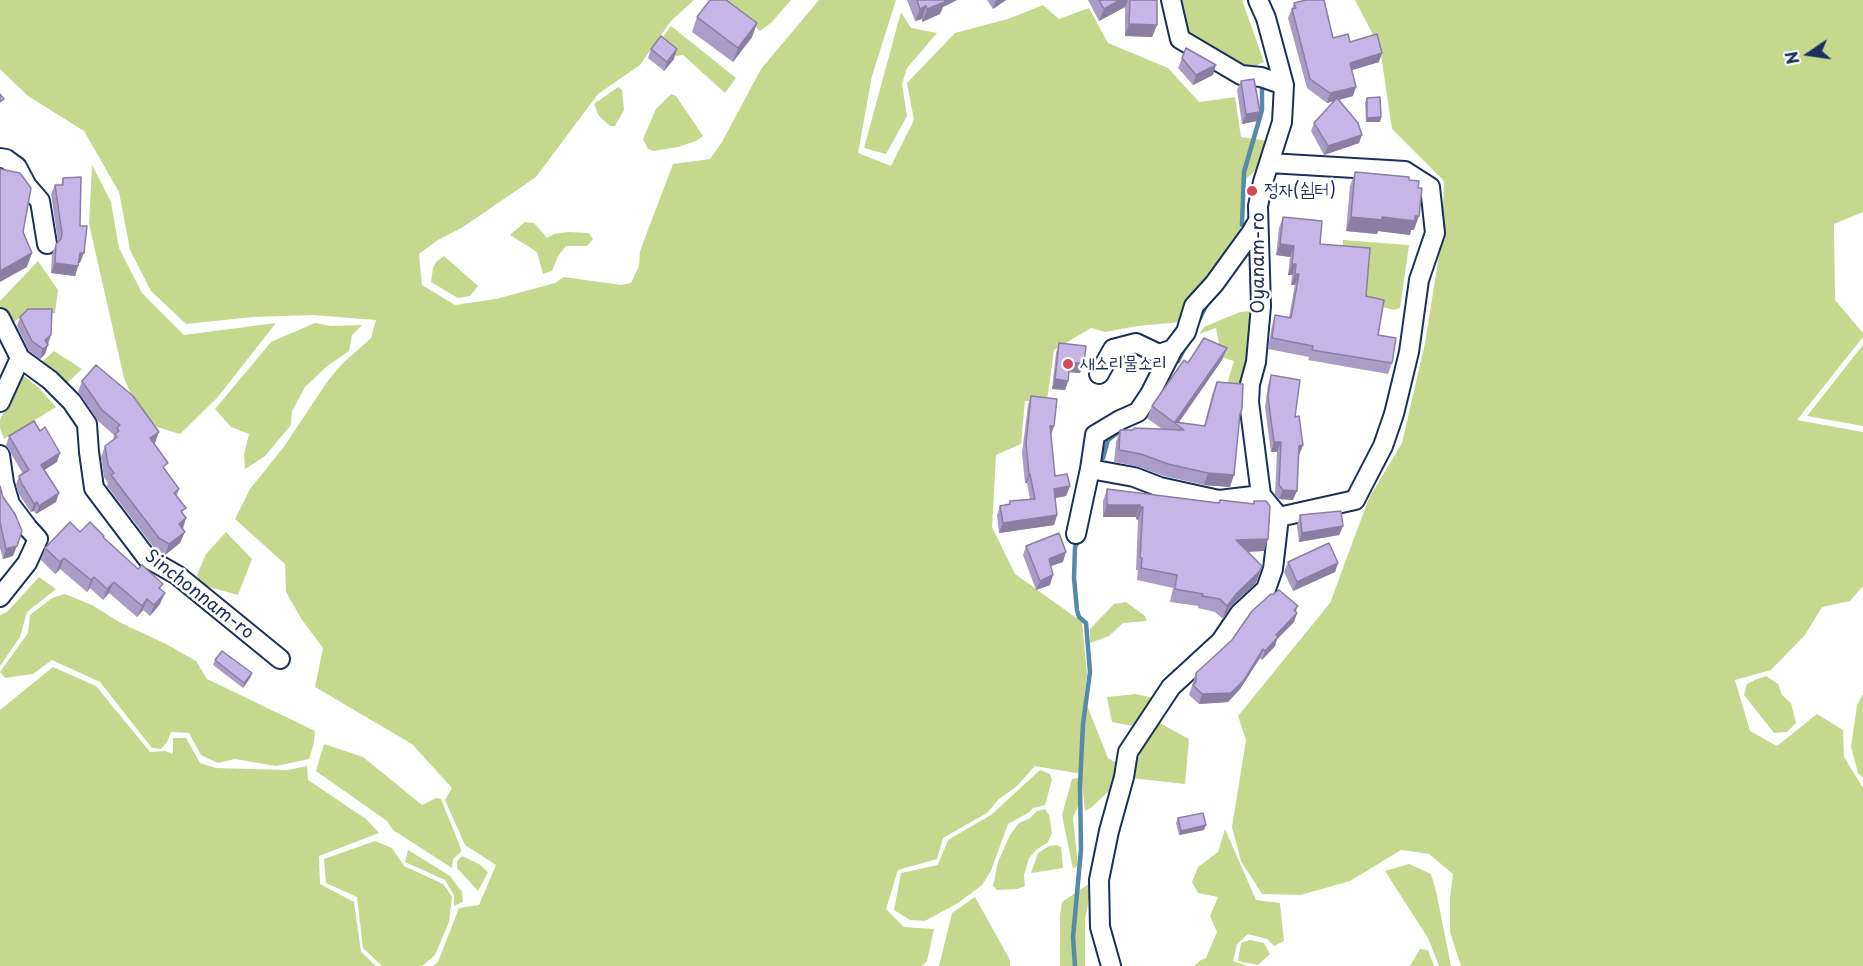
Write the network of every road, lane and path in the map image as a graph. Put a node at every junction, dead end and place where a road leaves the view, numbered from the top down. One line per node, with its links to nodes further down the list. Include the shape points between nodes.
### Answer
1 (1170, 0): 3 (street, via 1180,39 1241,75)
2 (1258, 0): 3 (street, Oyanam-ro)
3 (1284, 84): 5 (street, Oyanam-ro, via 1282,122)
4 (0, 158): 7 (street, via 17,167 40,201)
5 (1269, 163): 6 (street, Oyanam-ro); 16 (street, via 1405,171 1431,187 1435,233 1419,280 1400,393 1383,446 1355,500)
6 (1258, 221): 9 (street, via 1194,306 1186,332); 15 (street, Oyanam-ro, via 1262,306 1249,402)
7 (47, 244)
8 (0, 318): 10 (street, Sinchonnam-ro)
9 (1173, 349): 11 (street, via 1159,354 1136,343 1113,349); 14 (street, via 1138,412 1095,435)
10 (20, 358): 12 (street); 19 (street, Sinchonnam-ro, via 50,380 87,423 94,488 147,558 177,575)
11 (1099, 374)
12 (0, 402)
13 (0, 454): 18 (street, via 10,504 38,539 27,563)
14 (1090, 469): 15 (street, via 1219,500); 17 (street)
15 (1261, 495): 16 (street)
16 (1279, 517): 20 (street, via 1273,569 1266,589 1240,613 1221,641 1171,687 1128,752 1099,880 1100,927)
17 (1076, 534)
18 (0, 597)
19 (280, 659)
20 (1112, 966)

